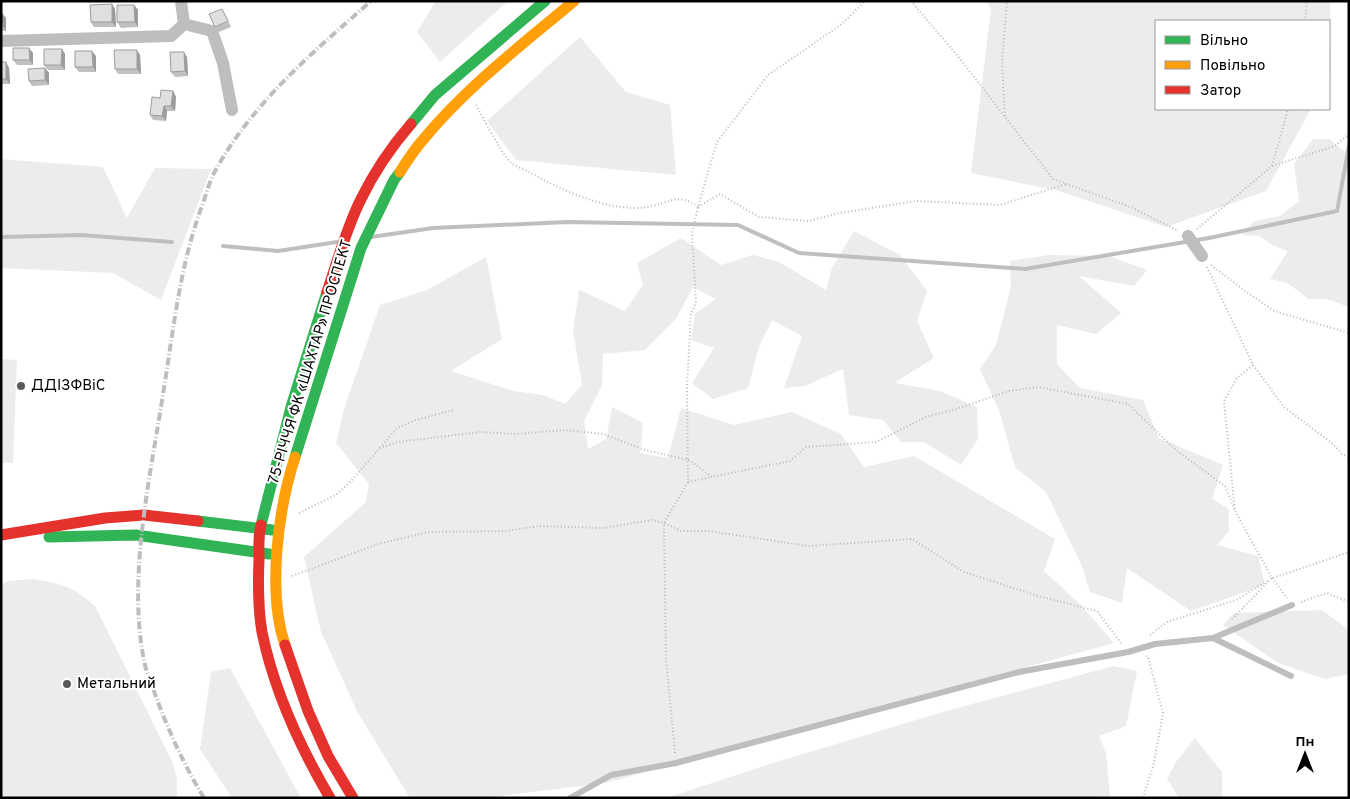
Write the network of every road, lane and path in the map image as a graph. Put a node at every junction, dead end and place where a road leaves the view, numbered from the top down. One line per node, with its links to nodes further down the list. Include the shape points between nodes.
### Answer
1 (181, 1): 9 (street)
2 (545, 1): 31 (main road, 75-РІЧЧЯ ФК «ШАХТАР» ПРОСПЕКТ, via 435,95 378,168 360,201 308,348)
3 (574, 1): 32 (main road, 75-РІЧЧЯ ФК «ШАХТАР» ПРОСПЕКТ, via 452,108 422,141 394,180 361,248 287,483)
4 (865, 1): 18 (path, via 843,23 768,75 717,142)
5 (911, 1): 14 (path)
6 (1006, 1): 14 (path, via 1002,62)
7 (1307, 1): 8 (path)
8 (1305, 20)
9 (184, 24): 10 (street, via 171,36); 12 (street, via 212,31 223,63)
10 (1, 41)
11 (474, 99): 18 (path, via 510,162 545,181 595,202 648,207 681,199 691,200)
12 (232, 110)
13 (1288, 110): 16 (path)
14 (1005, 118): 17 (path, via 1054,179)
15 (1349, 134): 16 (path, via 1335,146)
16 (1272, 166): 19 (path)
17 (1067, 184): 18 (path, via 1000,205 918,201 809,221 759,217 720,194); 19 (path, via 1133,208)
18 (698, 207): 26 (path, via 692,234 696,304 691,313 687,388)
19 (1188, 236): 20 (street)
20 (1202, 256): 21 (path, via 1274,311); 22 (path)
21 (1349, 333)
22 (1253, 365): 25 (path, via 1284,407); 29 (path, via 1237,378 1224,401)
23 (454, 410): 24 (path, via 397,428)
24 (380, 448): 26 (path, via 398,442 480,432 515,434 565,430 603,434 645,450); 32 (path, via 336,495 300,511)
25 (1349, 457)
26 (689, 460): 27 (path); 28 (path)
27 (712, 477): 28 (path); 29 (path, via 790,461 806,447 876,442 926,417 1009,391 1038,388 1128,404 1177,451 1225,486)
28 (688, 482): 30 (path)
29 (1235, 511): 37 (path)
30 (664, 523): 38 (path, via 652,520 603,528 539,526 506,531 428,532 378,544); 43 (path, via 681,531 709,530 808,546 912,539 964,572 1097,611); 45 (path, via 666,658)
31 (260, 528): 32 (main road); 33 (main road, via 144,515 105,518); 35 (main road, 75-РІЧЧЯ ФК «ШАХТАР» ПРОСПЕКТ)
32 (280, 530): 36 (main road, 75-РІЧЧЯ ФК «ШАХТАР» ПРОСПЕКТ)
33 (1, 536): 35 (main road, via 136,535)
34 (1349, 552): 37 (path)
35 (258, 553): 36 (main road); 46 (main road, 75-РІЧЧЯ ФК «ШАХТАР» ПРОСПЕКТ, via 262,631 273,672 307,758)
36 (277, 555): 38 (main road, 75-РІЧЧЯ ФК «ШАХТАР» ПРОСПЕКТ)
37 (1272, 578): 40 (path); 41 (path); 42 (path, via 1236,600 1167,622)
38 (276, 584): 47 (main road, 75-РІЧЧЯ ФК «ШАХТАР» ПРОСПЕКТ, via 280,630 308,711 328,756)
39 (1349, 602): 40 (path, via 1326,593)
40 (1292, 605): 41 (lane)
41 (1213, 638): 43 (lane, via 1156,644); 44 (lane)
42 (1143, 640)
43 (1128, 652): 45 (lane, via 1019,672); 49 (path, via 1148,657 1164,713)
44 (1290, 676)
45 (676, 763): 48 (lane, via 611,776)
46 (330, 798)
47 (353, 798)
48 (570, 798)
49 (1143, 798)

